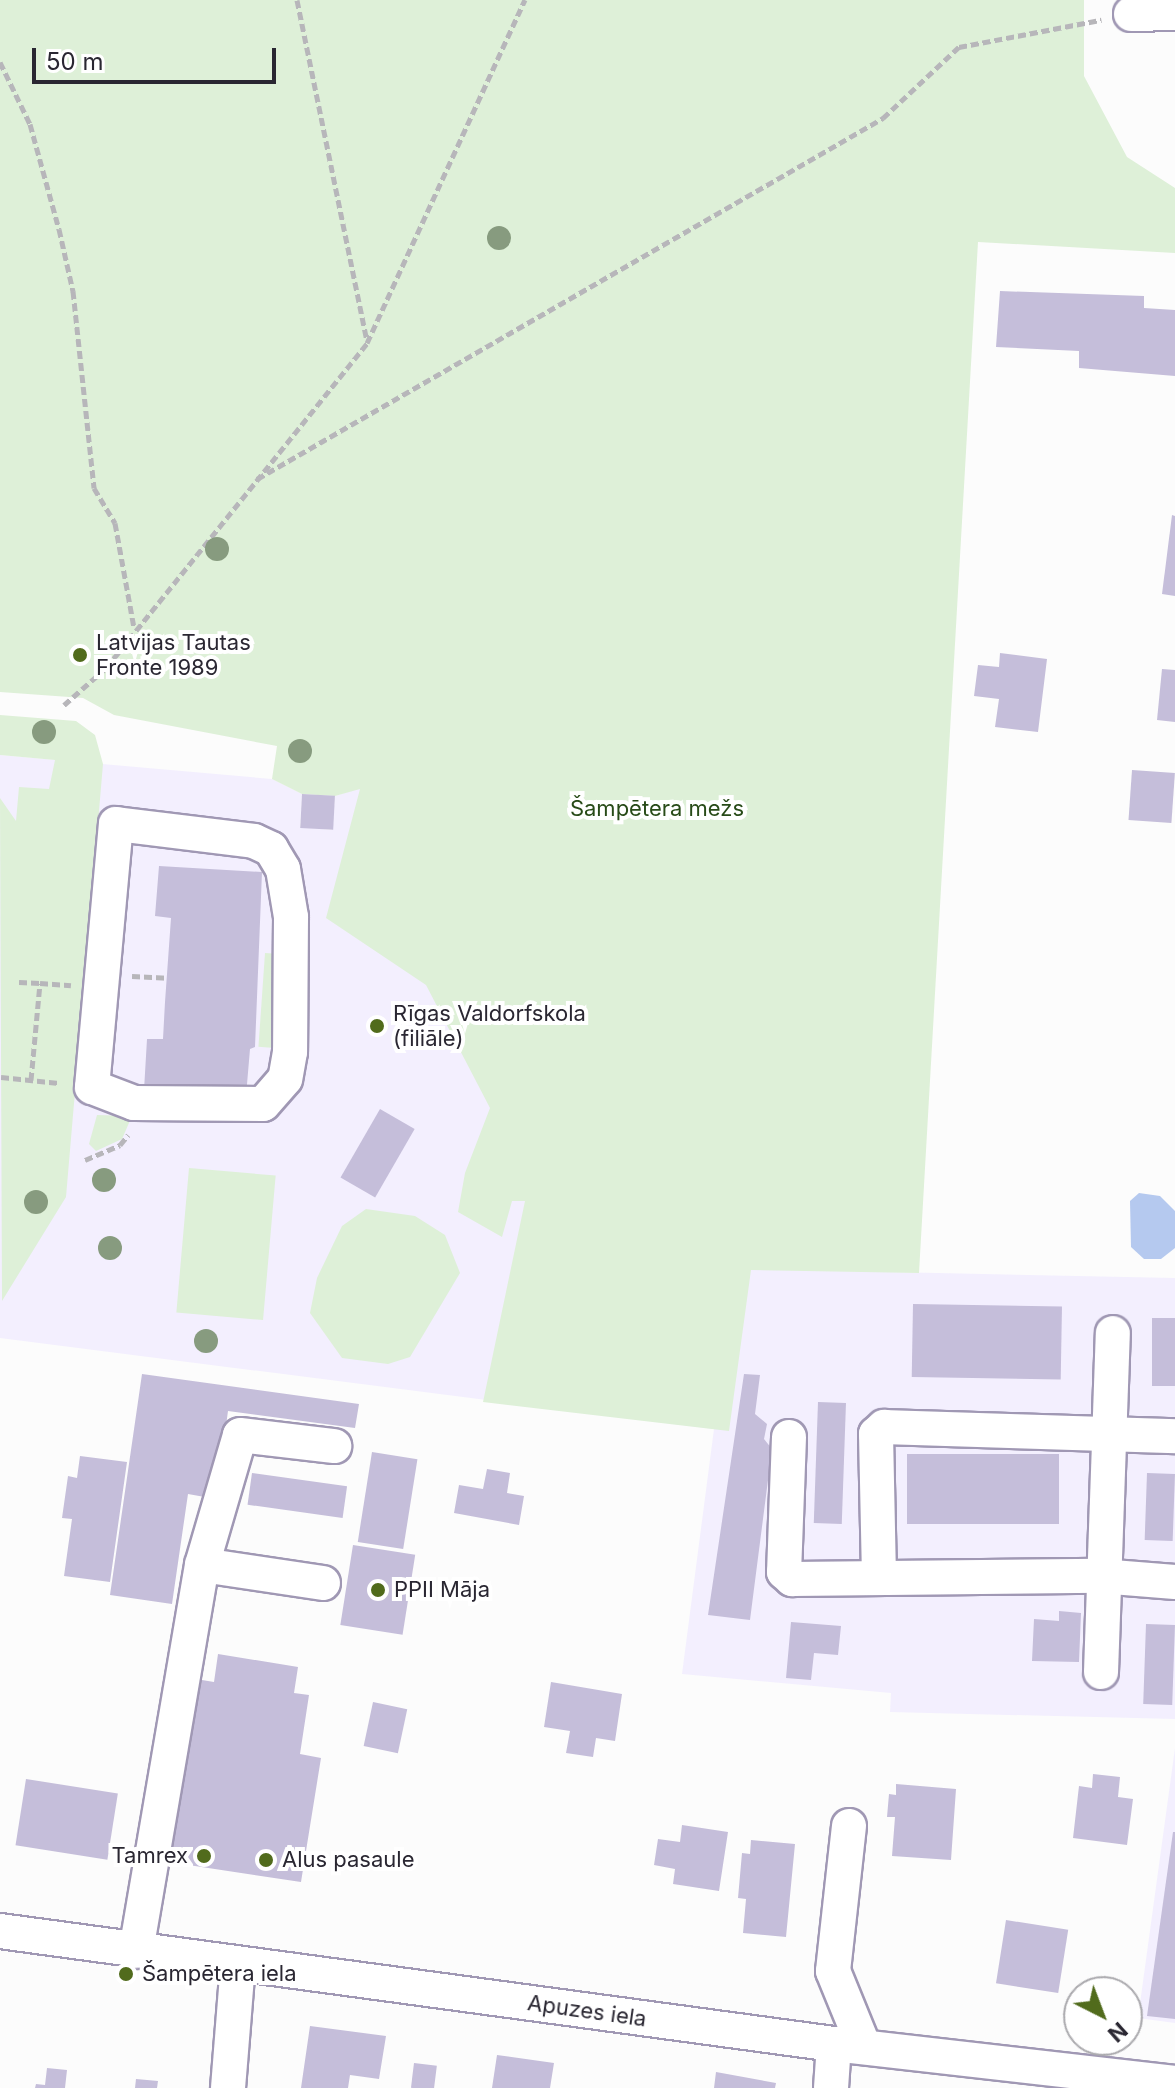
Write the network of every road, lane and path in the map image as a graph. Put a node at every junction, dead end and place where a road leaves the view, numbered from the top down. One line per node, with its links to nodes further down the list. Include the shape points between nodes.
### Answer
1 (297, 0): 6 (path)
2 (525, 0): 6 (path)
3 (1175, 13): 4 (street)
4 (1131, 14): 7 (path, via 959,47 883,118)
5 (0, 62): 8 (path, via 30,124 59,229 73,291 94,488 115,523)
6 (367, 343): 7 (path)
7 (257, 479): 8 (path)
8 (134, 629): 9 (path, via 106,668)
9 (64, 705)
10 (151, 977): 11 (path)
11 (167, 978)
12 (19, 982): 13 (path)
13 (40, 983): 14 (path); 16 (path)
14 (100, 987): 17 (street); 18 (street, via 116,824 254,841 271,849 283,869 291,917 285,1079 263,1104 247,1107)
15 (1, 1077): 16 (path)
16 (31, 1080): 17 (path)
17 (92, 1087): 18 (street)
18 (134, 1103): 19 (path, via 130,1133 120,1145)
19 (85, 1160)
20 (1113, 1333): 21 (street)
21 (1108, 1433): 22 (street); 26 (street); 27 (street, via 884,1427 876,1434)
22 (1175, 1436)
23 (789, 1437): 27 (street, via 784,1572 792,1579)
24 (334, 1446): 25 (street, via 240,1435)
25 (202, 1565): 29 (street); 33 (street)
26 (1100, 1576): 27 (street); 28 (street); 30 (street)
27 (879, 1577)
28 (1175, 1582)
29 (323, 1583)
30 (1101, 1672)
31 (849, 1826): 35 (street, via 833,1971)
32 (0, 1931): 33 (street, Apuzes iela)
33 (136, 1951): 34 (street, Apuzes iela)
34 (238, 1965): 35 (street, Apuzes iela); 37 (street)
35 (849, 2045): 36 (street, Apuzes iela); 38 (street)
36 (1175, 2083)
37 (228, 2088)
38 (831, 2088)

